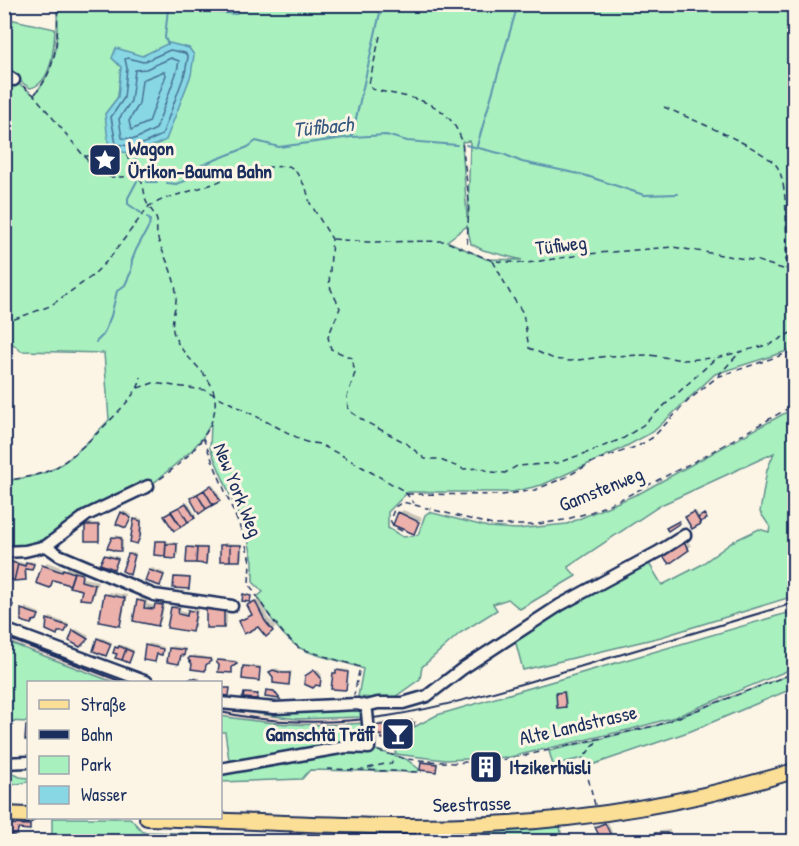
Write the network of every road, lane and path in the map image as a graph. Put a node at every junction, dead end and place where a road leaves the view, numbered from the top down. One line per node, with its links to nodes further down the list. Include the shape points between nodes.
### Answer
1 (57, 4): 4 (path, via 54,56 46,80)
2 (381, 36): 10 (path, via 369,84 372,89 430,102 459,133 469,201)
3 (9, 77): 4 (path)
4 (34, 95): 6 (path)
5 (664, 107): 12 (path, via 774,160 780,170 786,212)
6 (82, 156): 7 (path, via 104,176); 7 (path, via 128,156)
7 (129, 177): 8 (path, via 141,180)
8 (149, 206): 9 (path, via 245,170 287,166 296,171); 14 (path, via 91,277 50,306); 22 (path, via 176,289 174,337 206,374)
9 (332, 239): 10 (path, Tüfiweg, via 444,241); 18 (path, via 329,285 340,308 328,337 331,349 352,358 355,373 347,397 348,410 406,443 425,459 438,459 463,469 505,473 517,466 557,463 589,452 624,438 643,425)
10 (467, 249): 11 (path, Tüfiweg)
11 (493, 261): 12 (path, Tüfiweg, via 527,263 673,247 758,261); 18 (path, via 523,313 528,348 541,355 570,360 650,355 683,360)
12 (786, 270): 13 (path, Tüfiweg)
13 (795, 275)
14 (4, 323)
15 (795, 330): 16 (path, via 771,344)
16 (742, 350): 18 (path); 20 (path)
17 (795, 351): 20 (path)
18 (716, 358)
19 (141, 377): 21 (path)
20 (717, 377): 27 (path, via 652,438 535,490 502,495)
21 (138, 388): 22 (path, via 153,382 205,390); 25 (path, via 56,467)
22 (215, 396): 24 (path, via 213,416); 27 (path, via 306,442 344,456)
23 (795, 405): 28 (path, Gamstenweg, via 621,499 564,520 493,525)
24 (202, 437): 26 (path, via 178,464); 38 (path, New York Weg, via 244,537 250,561 249,584 269,615 299,648 360,667 354,696)
25 (4, 482)
26 (148, 486): 31 (street, via 87,515)
27 (407, 494): 28 (path)
28 (415, 504): 29 (path, via 400,502 392,513 391,524)
29 (402, 531)
30 (685, 535): 38 (street, via 560,605 427,696 412,702)
31 (46, 546): 32 (street); 33 (street, via 154,595)
32 (4, 552)
33 (232, 606)
34 (4, 629): 36 (street)
35 (795, 673): 39 (path, Alte Landstrasse, via 658,725)
36 (144, 681)
37 (222, 703): 38 (street, via 275,708)
38 (364, 707): 40 (street, bridge)
39 (597, 740): 41 (path, Alte Landstrasse, via 499,759 454,763); 50 (path, via 583,758)
40 (369, 748): 41 (path, Alte Landstrasse); 44 (street, via 337,748)
41 (394, 756): 46 (path, via 391,764)
42 (27, 762): 43 (street)
43 (4, 763)
44 (222, 769)
45 (327, 769): 46 (path)
46 (364, 769): 48 (path)
47 (795, 771): 50 (main road, Seestrasse, via 708,794)
48 (422, 772)
49 (4, 814): 51 (main road)
50 (597, 814): 52 (main road, Seestrasse, via 491,824 414,826)
51 (27, 815)
52 (180, 819)

